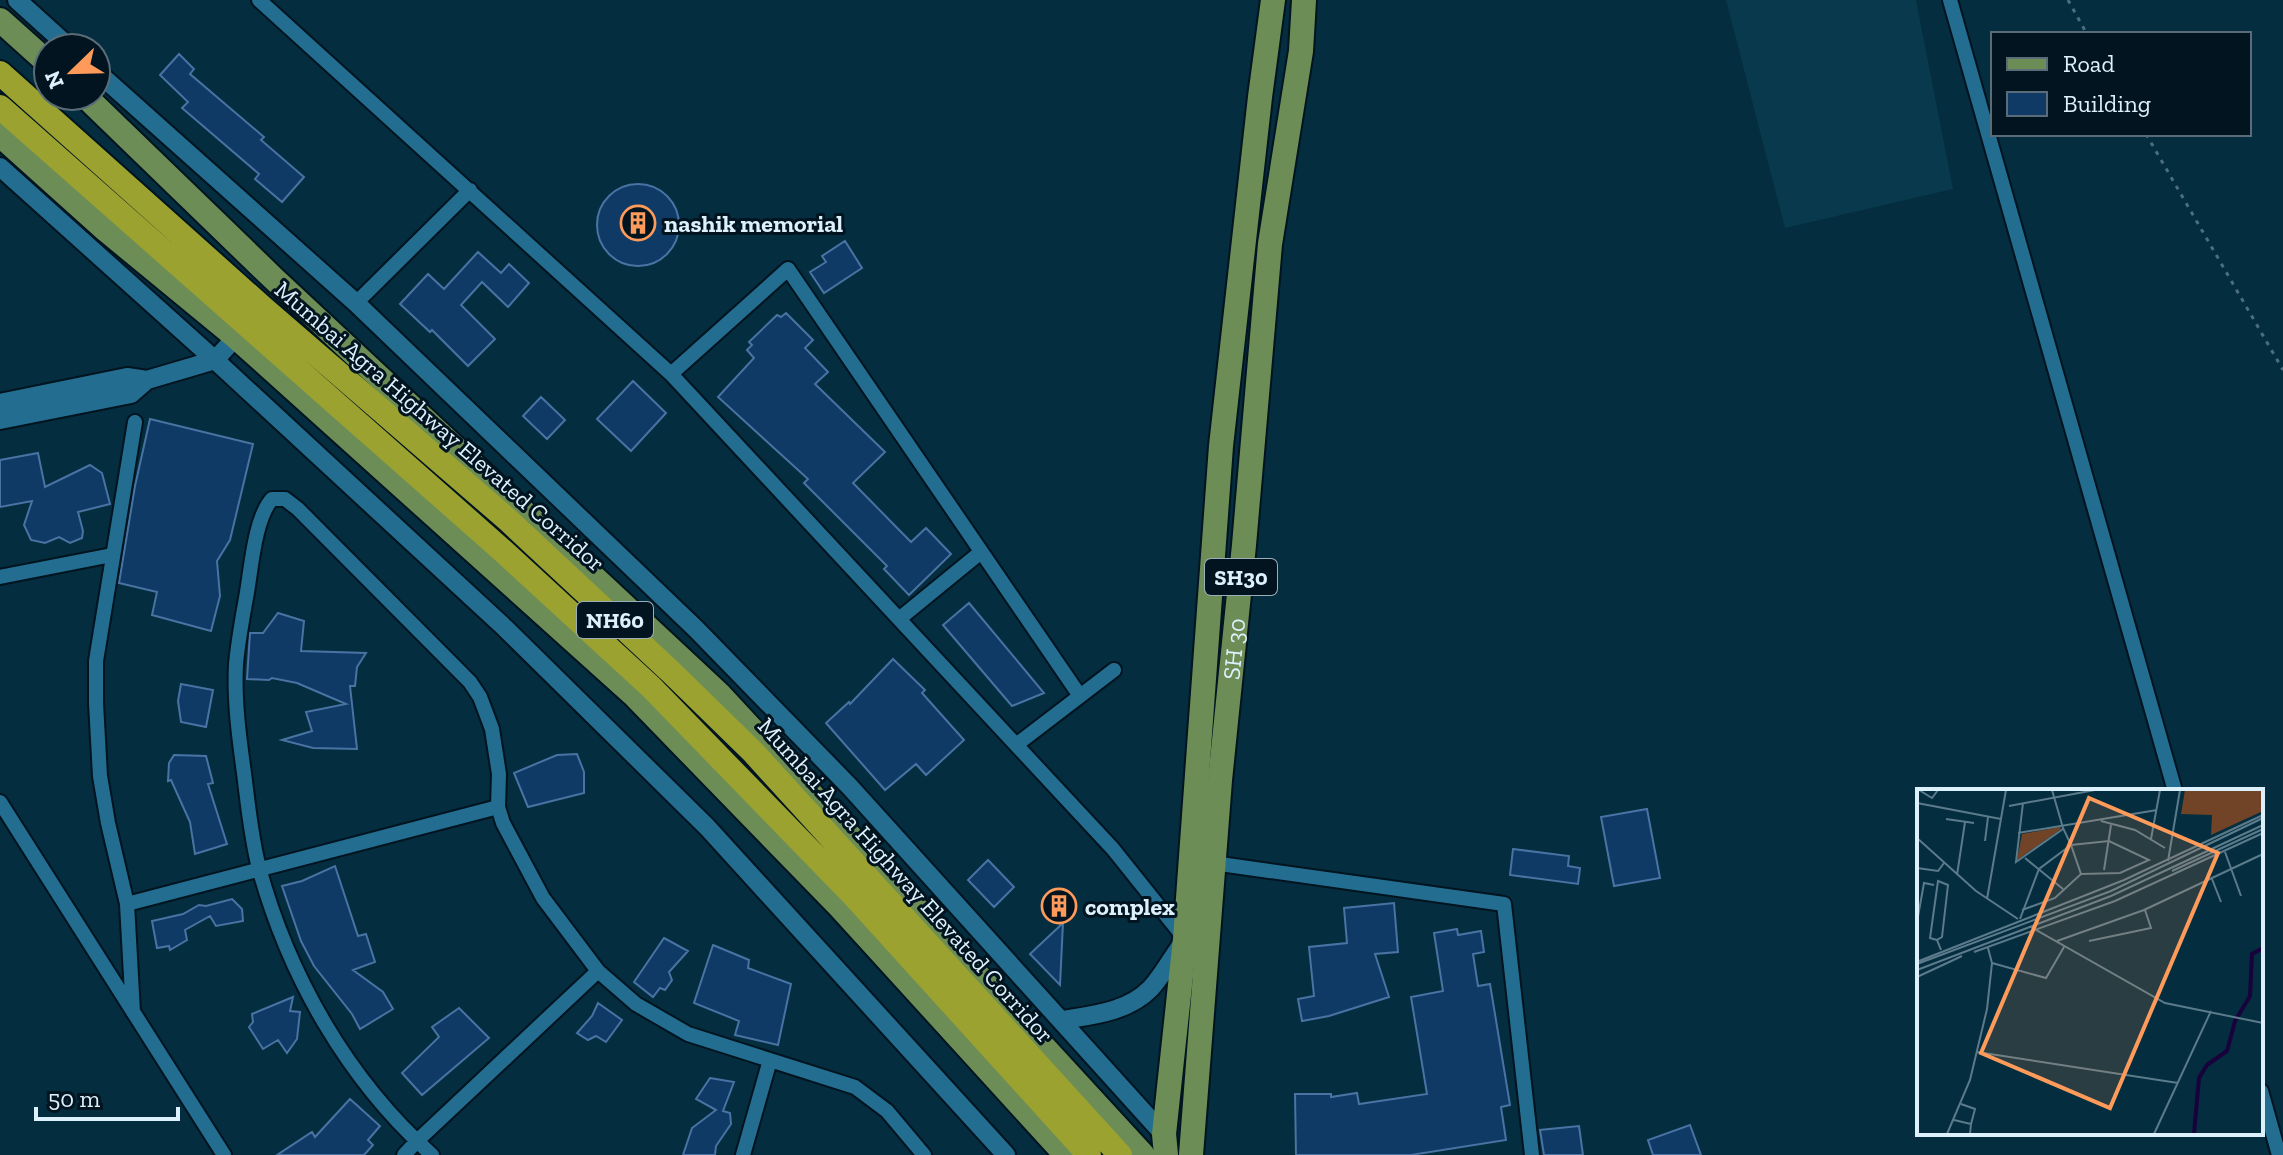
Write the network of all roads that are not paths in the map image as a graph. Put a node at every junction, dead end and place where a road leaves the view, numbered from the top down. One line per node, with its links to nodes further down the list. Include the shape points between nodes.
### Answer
1 (17, 0): 7 (street)
2 (259, 0): 15 (street)
3 (1273, 0): 37 (main road, SH 30 / SH30, via 1221,446)
4 (1304, 0): 34 (main road, SH 30 / SH30, via 1301,51 1270,244)
5 (1950, 0): 31 (street)
6 (0, 20): 8 (main road)
7 (52, 32)
8 (32, 49)
9 (0, 73): 53 (highway, Mumbai Agra Highway Elevated Corridor / NH60, via 508,520 671,672 753,752)
10 (112, 85): 16 (street)
11 (0, 107): 52 (highway, Mumbai Agra Highway Elevated Corridor / NH60, via 651,687 855,897)
12 (102, 112): 54 (main road, via 720,695)
13 (0, 135): 17 (main road)
14 (0, 167): 18 (street)
15 (470, 190): 16 (street); 19 (street)
16 (356, 303): 40 (street, via 696,629 850,787)
17 (236, 337): 18 (street); 51 (main road, via 633,694 840,907)
18 (215, 360): 20 (street); 50 (street, via 505,628 707,827)
19 (671, 374): 24 (street, via 788,269); 27 (street)
20 (147, 380): 21 (street, via 127,377); 22 (street, via 131,394)
21 (0, 403)
22 (0, 420)
23 (135, 422): 25 (street)
24 (981, 552): 27 (street); 29 (street)
25 (112, 555): 26 (street); 36 (street, via 96,661 97,737 108,823)
26 (0, 577)
27 (899, 619): 30 (street)
28 (1114, 670): 29 (street)
29 (1080, 696): 30 (street)
30 (1016, 745): 37 (street)
31 (2174, 789)
32 (0, 802): 39 (street)
33 (498, 807): 35 (street); 35 (street, via 496,745 470,682 298,509 285,499 272,499 256,542 236,666 239,732); 38 (street, via 531,878)
34 (1213, 863): 37 (main road, SH 30 / SH30); 57 (street, via 1504,904)
35 (259, 869): 36 (street); 43 (street, via 287,948 339,1049)
36 (127, 904): 39 (street)
37 (1196, 935): 40 (street, via 1151,988 1129,1004); 44 (main road, SH 30 / SH30); 56 (main road, SH 30 / SH30)
38 (598, 971): 41 (street, via 636,1004 688,1034); 43 (street)
39 (133, 1012): 45 (street)
40 (1063, 1020): 44 (street)
41 (770, 1060): 48 (street); 49 (street, via 869,1095)
42 (2263, 1098): 58 (street)
43 (417, 1141): 46 (street); 47 (street)
44 (1165, 1145): 55 (street)
45 (224, 1155)
46 (404, 1155)
47 (432, 1155)
48 (743, 1155)
49 (924, 1155)
50 (1006, 1155)
51 (1066, 1155)
52 (1089, 1155)
53 (1120, 1155)
54 (1143, 1155)
55 (1183, 1155)
56 (1191, 1155)
57 (1532, 1155)
58 (2279, 1155)

